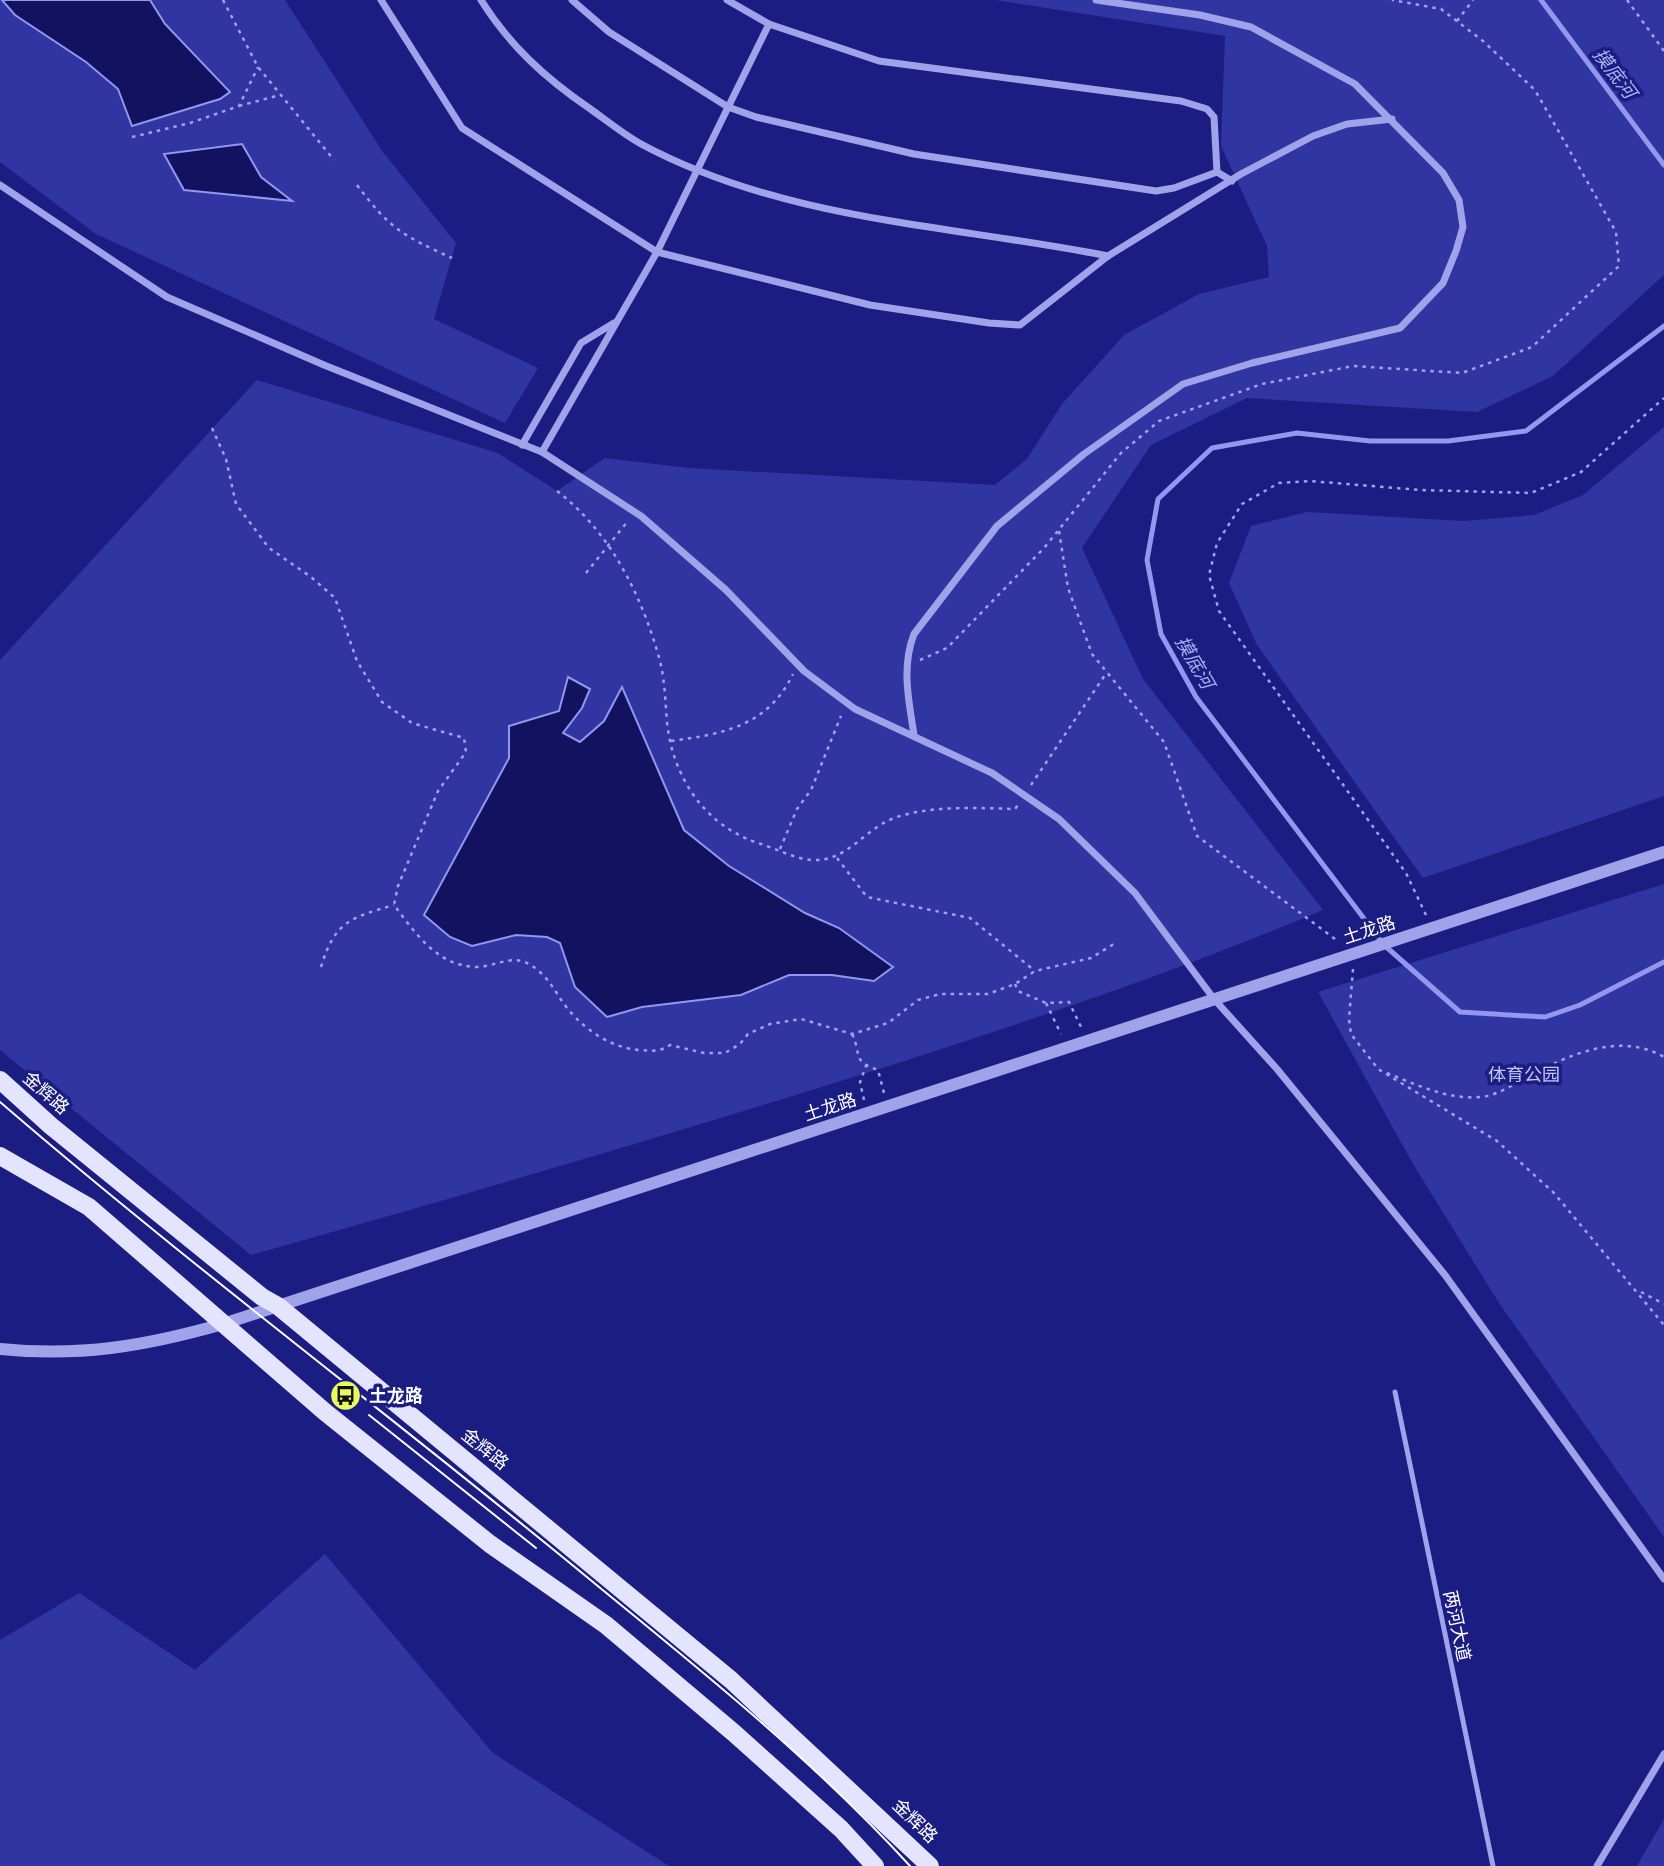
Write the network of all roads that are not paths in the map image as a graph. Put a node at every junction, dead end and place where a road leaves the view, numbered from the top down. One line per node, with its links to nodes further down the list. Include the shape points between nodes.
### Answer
1 (381, 0): 13 (street, via 462,128)
2 (481, 0): 9 (street, via 501,32 550,81 639,143)
3 (572, 0): 7 (street, via 609,32)
4 (727, 0): 6 (street)
5 (1096, 0): 8 (street, via 1251,27 1356,84)
6 (769, 24): 7 (street); 10 (street, via 879,61 1181,100 1207,109 1214,117)
7 (728, 107): 9 (street); 10 (street, via 914,154 1156,191)
8 (1392, 119): 11 (street, via 1347,124 1313,136); 18 (street, via 1443,173 1459,200 1462,228 1443,283 1400,328 1183,384 1084,454 998,526 914,634 907,653 906,679)
9 (697, 170): 13 (street); 14 (street, via 832,211)
10 (1217, 172): 11 (street)
11 (1232, 181): 14 (street)
12 (0, 185): 16 (street, via 167,297)
13 (657, 252): 14 (street, via 870,305 1020,325); 15 (street)
14 (1108, 256)
15 (615, 323): 16 (street, via 581,343); 17 (street)
16 (522, 445): 17 (street)
17 (542, 452): 18 (street, via 635,512 726,590 797,664 847,703)
18 (914, 736): 20 (street, via 992,773 1059,819 1135,893)
19 (1664, 852): 20 (street, 土龙路)
20 (1214, 999): 23 (street, 土龙路); 27 (street, via 1445,1275)
21 (0, 1080): 23 (main road, 金辉路, via 51,1126)
22 (0, 1156): 24 (main road, via 89,1207)
23 (278, 1306): 24 (street, 土龙路); 30 (main road, 金辉路, via 731,1680)
24 (223, 1324): 25 (street, 土龙路, via 152,1344 78,1353); 29 (main road, via 490,1544 606,1625 734,1733 841,1829)
25 (0, 1349)
26 (1395, 1392): 31 (lane, 两河大道)
27 (1664, 1579)
28 (1664, 1754): 32 (street)
29 (875, 1866)
30 (930, 1866)
31 (1493, 1866)
32 (1598, 1866)

